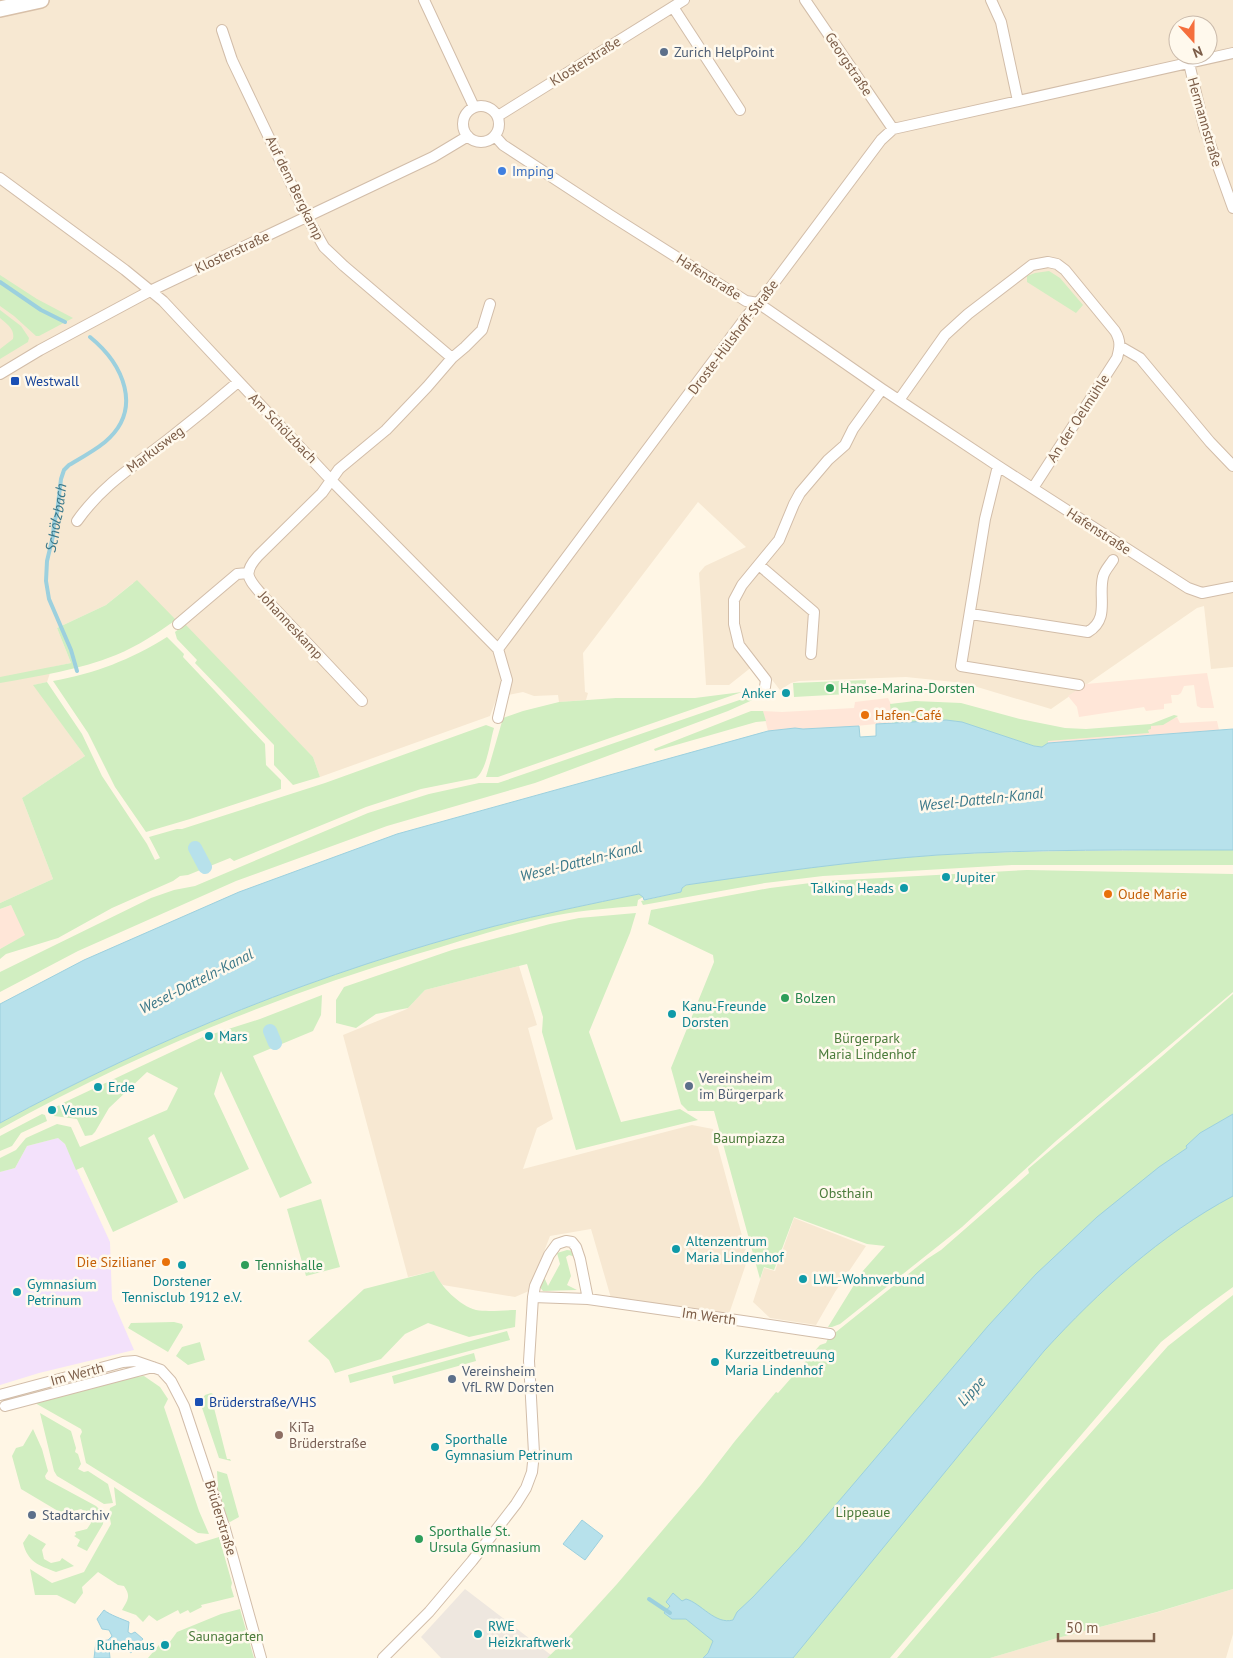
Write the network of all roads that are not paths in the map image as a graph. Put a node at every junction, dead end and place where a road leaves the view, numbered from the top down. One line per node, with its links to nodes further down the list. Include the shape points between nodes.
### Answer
1 (41, 0): 7 (main road)
2 (424, 0): 14 (street)
3 (684, 0): 6 (street, Klosterstraße)
4 (805, 0): 17 (street, Georgstraße)
5 (990, 0): 13 (street, via 1001,22)
6 (673, 7): 15 (street); 16 (street, Klosterstraße)
7 (0, 9)
8 (222, 30): 22 (street, Auf dem Bergkamp, via 232,60)
9 (1233, 54): 10 (street)
10 (1218, 57)
11 (1180, 65): 13 (street)
12 (1189, 65): 21 (street, Hermannstraße, via 1204,127)
13 (1018, 101): 17 (street)
14 (474, 107): 16 (street, via 492,108); 18 (street, via 464,116 464,130)
15 (740, 110)
16 (498, 116): 19 (street, via 499,130)
17 (893, 129): 24 (street, Droste-Hülshoff-Straße, via 881,140)
18 (468, 136): 19 (street, via 481,142); 22 (street, Klosterstraße, via 433,157)
19 (495, 136): 24 (street, Hafenstraße, via 503,145 610,215 746,301)
20 (0, 178): 23 (street, Am Schölzbach)
21 (1233, 208)
22 (307, 217): 23 (street, Klosterstraße); 27 (street, Auf dem Bergkamp, via 324,247 337,260)
23 (150, 291): 28 (street, Klosterstraße); 29 (street, Am Schölzbach)
24 (758, 303): 30 (street, Hafenstraße); 43 (street, Droste-Hülshoff-Straße)
25 (490, 304): 27 (street, via 482,330)
26 (1121, 347): 31 (street, via 1115,331 1065,270 1048,262 1032,265 945,335); 33 (street, via 1140,358); 35 (street, An der Oelmühle)
27 (452, 358): 34 (street, via 386,430)
28 (0, 374)
29 (238, 382): 34 (street, Am Schölzbach); 36 (street, Markusweg, via 109,485)
30 (882, 389): 31 (street, Hafenstraße); 38 (street, via 845,445 800,493 779,540)
31 (899, 400): 32 (street, Hafenstraße)
32 (998, 466): 35 (street, Hafenstraße); 41 (street, via 985,519)
33 (1233, 466)
34 (330, 479): 39 (street, via 322,493 249,566); 43 (street, Am Schölzbach)
35 (1033, 488): 40 (street, Hafenstraße, via 1188,588 1202,593)
36 (76, 521)
37 (1113, 560): 41 (street, Hafenstraße, via 1103,576 1100,620 1088,632)
38 (759, 565): 44 (street, via 814,612); 46 (street, via 742,584 734,600 734,624 739,645 766,680)
39 (248, 573): 42 (street, via 237,574); 47 (street, Johanneskamp, via 262,595)
40 (1233, 587)
41 (971, 614): 45 (street, via 961,666)
42 (178, 624)
43 (498, 650): 48 (street, Am Schölzbach, via 507,680)
44 (811, 654)
45 (1079, 685)
46 (765, 687)
47 (362, 701)
48 (498, 718)
49 (533, 1297): 50 (street, Im Werth); 50 (street, via 549,1255 557,1244 566,1241 572,1242 577,1250); 57 (street, via 529,1361 534,1453 526,1488 429,1612)
50 (588, 1299): 51 (street, Im Werth)
51 (830, 1334)
52 (154, 1367): 53 (street, Im Werth); 54 (street, Im Werth, via 135,1361 123,1362); 55 (street, Im Werth)
53 (172, 1381): 56 (street, Brüderstraße, via 184,1406 225,1529)
54 (0, 1395)
55 (5, 1406)
56 (261, 1658)
57 (383, 1658)

